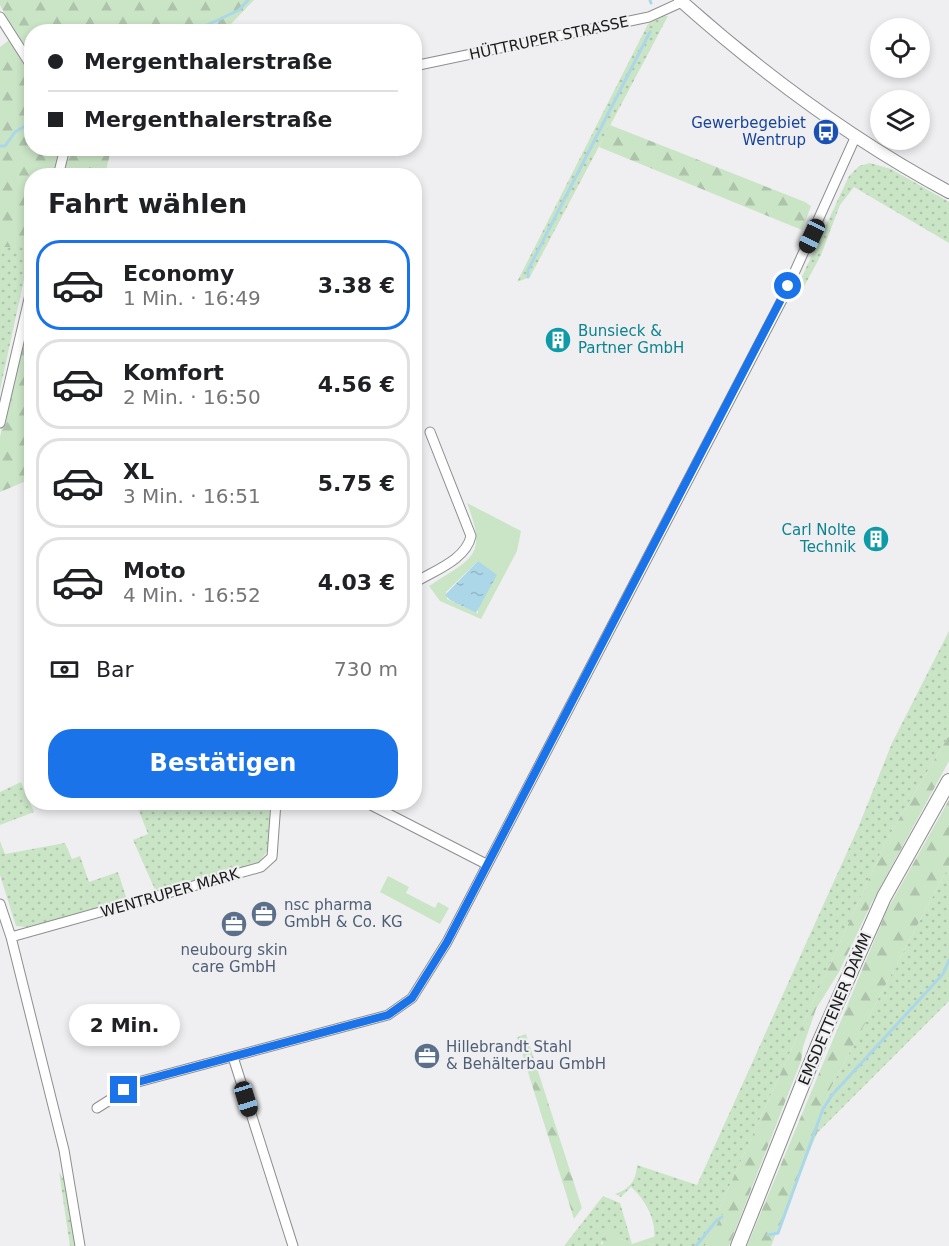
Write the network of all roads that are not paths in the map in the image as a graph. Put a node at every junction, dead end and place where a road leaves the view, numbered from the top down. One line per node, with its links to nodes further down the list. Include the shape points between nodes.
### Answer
1 (681, 1): 4 (street, HÜTTRUPER STRASSE, via 649,17); 5 (main road, HÜTTRUPER STRASSE, via 759,69)
2 (0, 17): 3 (street)
3 (24, 54)
4 (422, 64)
5 (855, 138): 6 (main road, HÜTTRUPER STRASSE); 14 (street, via 782,300)
6 (949, 192)
7 (24, 320): 8 (street)
8 (0, 423)
9 (430, 432): 10 (street, via 471,536 461,554)
10 (422, 579)
11 (949, 781): 21 (main road, EMSDETTENER DAMM, via 884,897 819,1043)
12 (275, 810): 16 (street, WENTRUPER MARK, via 272,857 261,867)
13 (381, 810): 14 (street)
14 (486, 864): 17 (street, via 447,942 404,1006 388,1015)
15 (0, 904): 16 (street)
16 (11, 937): 19 (street, via 64,1150)
17 (233, 1056): 18 (street, via 138,1082); 20 (street)
18 (97, 1108)
19 (80, 1246)
20 (293, 1246)
21 (738, 1246)

